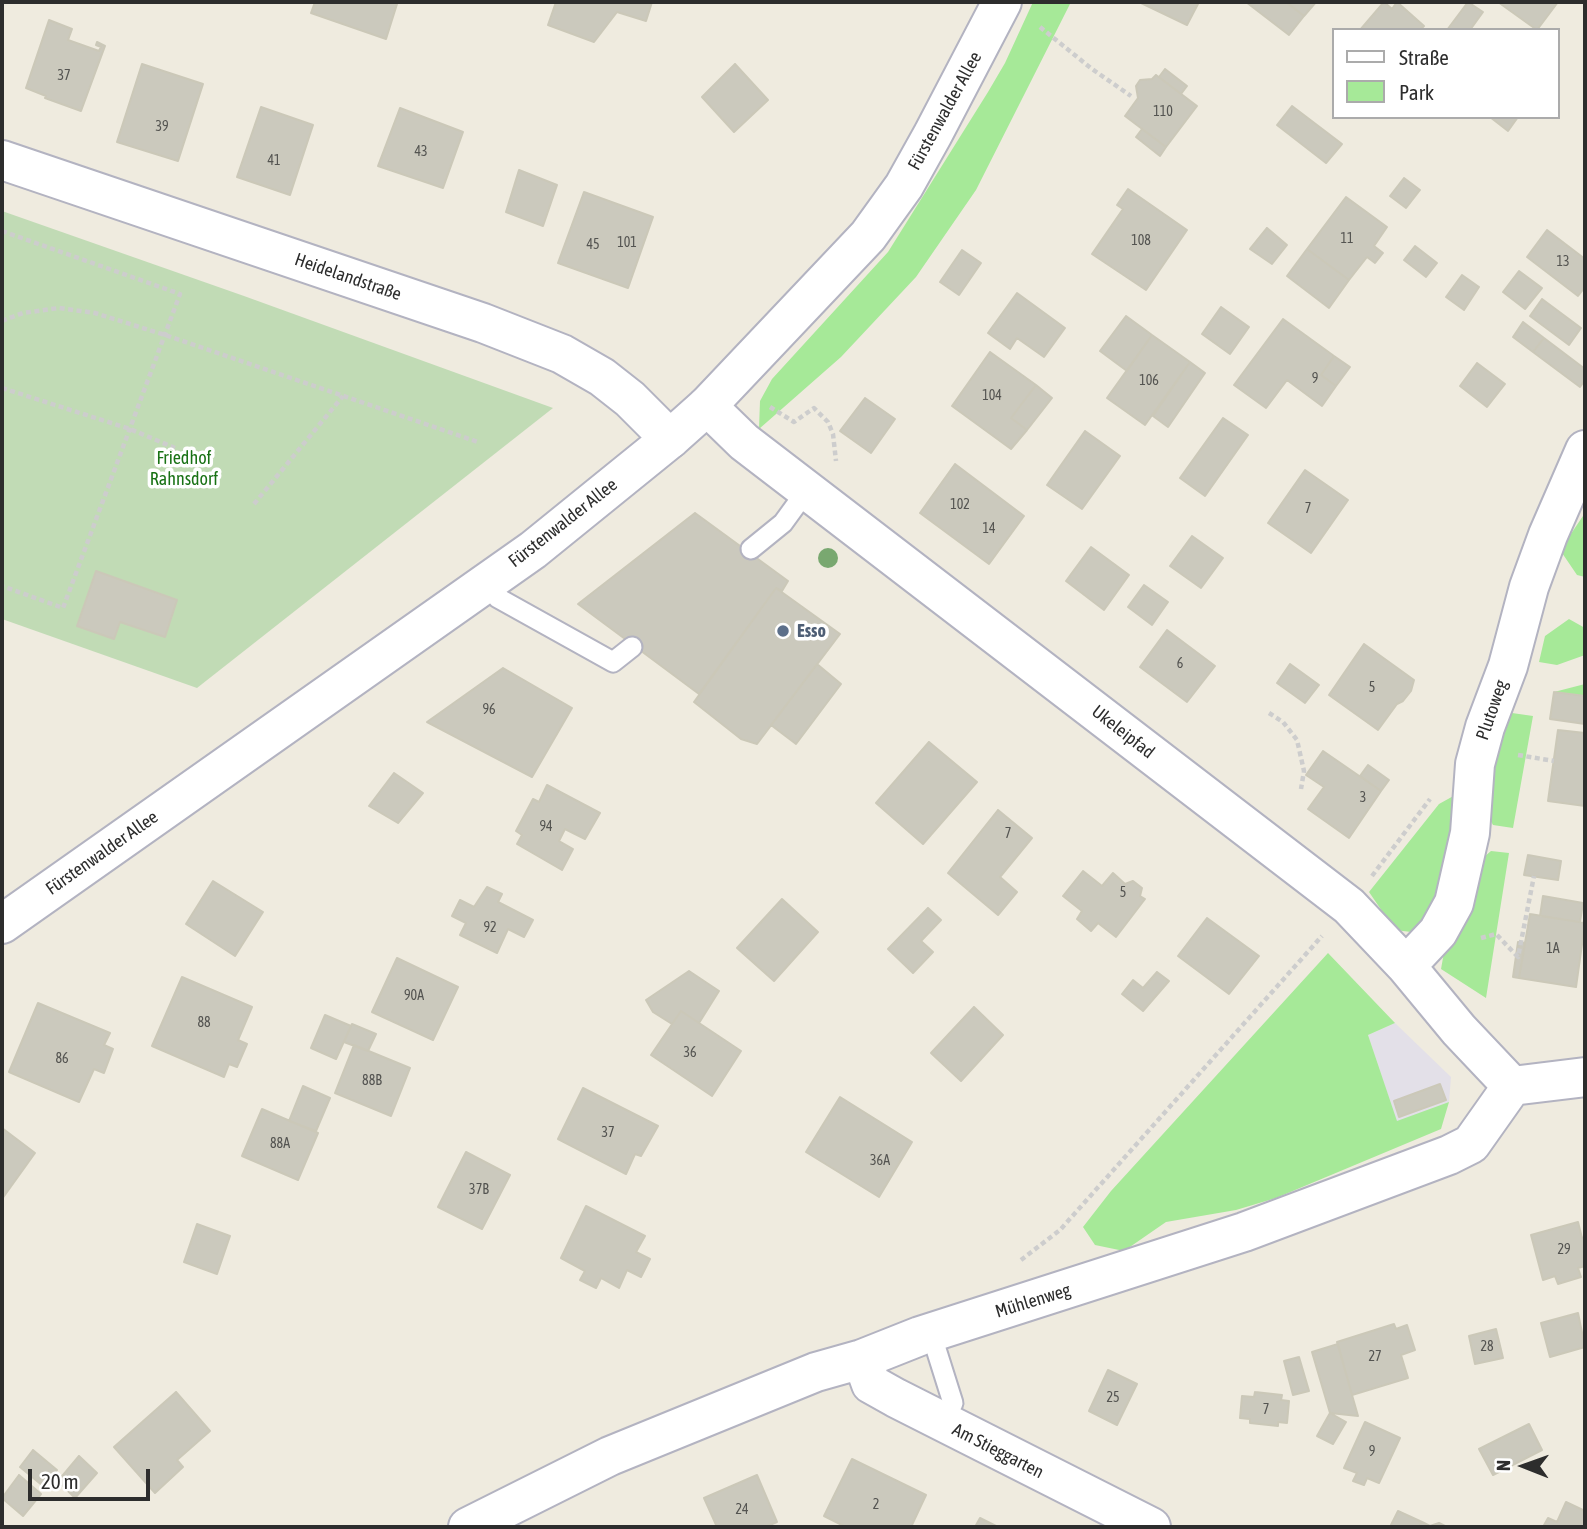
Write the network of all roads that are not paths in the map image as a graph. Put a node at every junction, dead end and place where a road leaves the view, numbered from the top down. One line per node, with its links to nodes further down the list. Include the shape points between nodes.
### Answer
1 (993, 5): 3 (street, Fürstenwalder Allee, via 904,186 868,236)
2 (2, 160): 4 (street, Heidelandstraße, via 562,354 630,398)
3 (707, 406): 4 (street, Fürstenwalder Allee); 6 (street, Ukeleipfad, via 734,434)
4 (670, 439): 8 (street, Fürstenwalder Allee, via 533,550)
5 (1585, 450): 11 (street, Plutoweg, via 1529,587 1508,666 1485,727 1475,764 1470,833 1454,903 1438,932)
6 (807, 490): 7 (lane, via 783,523); 11 (street, Ukeleipfad, via 1349,906)
7 (751, 549)
8 (486, 582): 9 (lane, via 498,598 613,663); 10 (street, Fürstenwalder Allee)
9 (632, 648)
10 (2, 924)
11 (1406, 966): 13 (street, Ukeleipfad)
12 (1585, 1077): 13 (street)
13 (1512, 1086): 14 (street, Mühlenweg, via 1471,1144 1449,1155 1244,1232)
14 (931, 1333): 15 (street, Mühlenweg); 16 (lane, via 953,1403)
15 (862, 1359): 16 (street, Am Stieggarten, via 871,1384); 17 (street, Mühlenweg, via 816,1372 610,1457)
16 (943, 1423): 18 (street, Am Stieggarten)
17 (467, 1527)
18 (1152, 1527)

